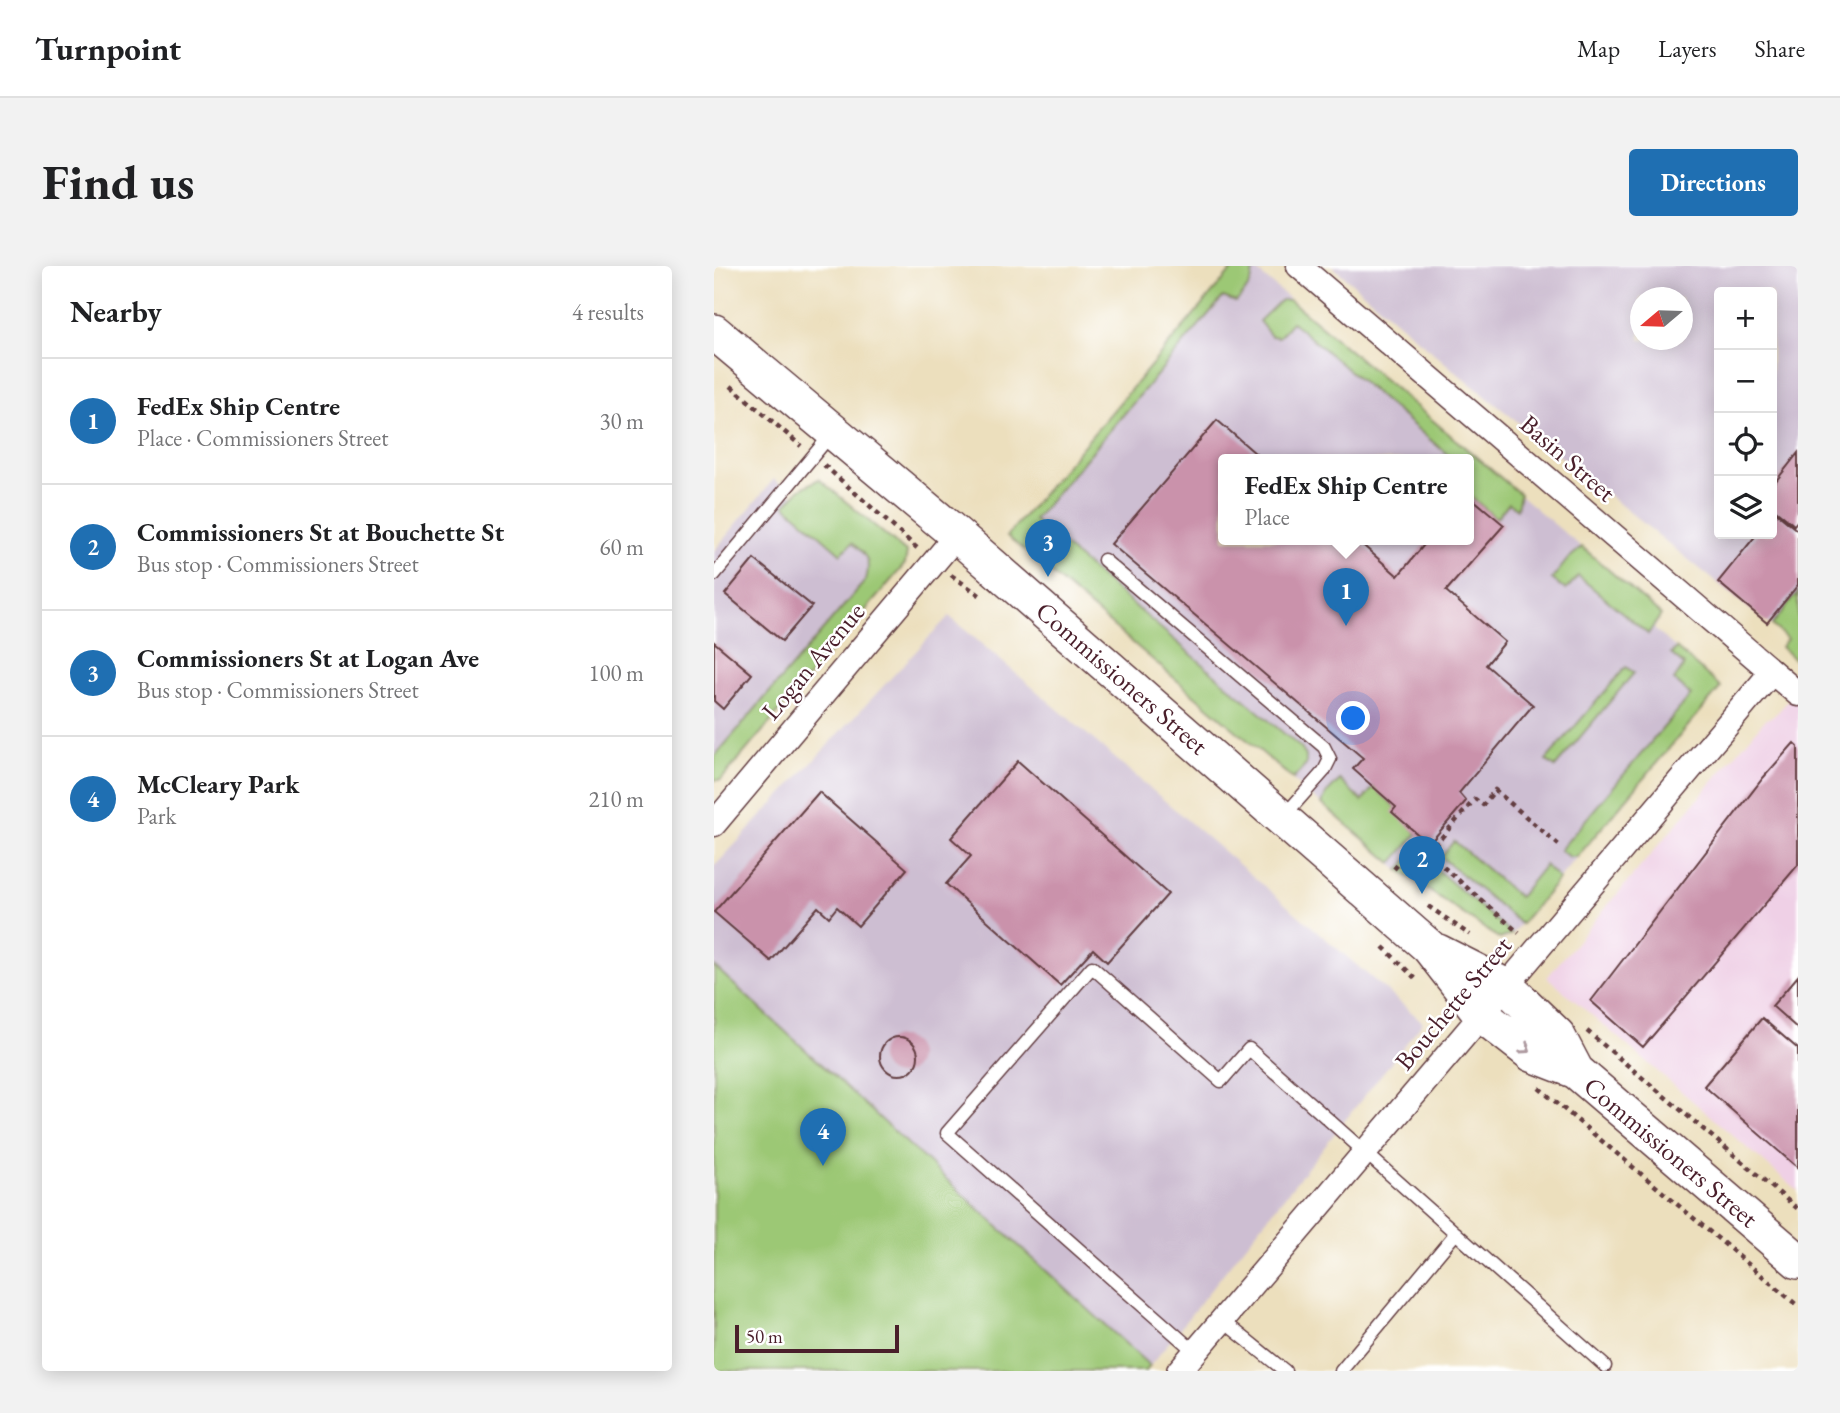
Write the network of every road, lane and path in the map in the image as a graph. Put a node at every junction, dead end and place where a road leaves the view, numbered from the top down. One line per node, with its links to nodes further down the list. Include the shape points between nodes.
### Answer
1 (1299, 266): 10 (street, Basin Street)
2 (714, 332): 4 (street, Commissioners Street)
3 (724, 380): 4 (path)
4 (823, 444): 5 (street, Commissioners Street); 7 (path); 8 (lane)
5 (957, 535): 7 (street, Logan Avenue); 13 (street, Commissioners Street)
6 (1104, 560): 13 (lane, via 1324,747 1330,759 1324,771)
7 (934, 563): 9 (path); 12 (street, Logan Avenue)
8 (714, 575)
9 (988, 602)
10 (1772, 673): 11 (street, Basin Street); 21 (street, Bouchette Street)
11 (1798, 694)
12 (718, 811)
13 (1283, 818): 19 (street, Commissioners Street)
14 (1560, 846): 15 (path, via 1495,790 1483,805 1475,799)
15 (1428, 853): 16 (path, via 1416,843); 17 (path)
16 (1394, 869)
17 (1519, 933)
18 (1378, 942): 20 (path)
19 (1429, 947): 21 (street, Commissioners Street); 22 (street, Commissioners Street)
20 (1423, 986)
21 (1507, 987): 22 (street, Bouchette Street); 23 (street, Commissioners Street, via 1556,1035)
22 (1482, 1015): 23 (street, Commissioners Street, one-way to 23, via 1532,1054); 25 (street, Bouchette Street)
23 (1576, 1071): 27 (street, Commissioners Street)
24 (1528, 1079): 28 (path)
25 (1365, 1152): 26 (lane); 29 (street, Bouchette Street); 30 (lane, via 1249,1049 1221,1081 1092,967 947,1133)
26 (1456, 1233): 31 (lane); 34 (lane)
27 (1798, 1261)
28 (1798, 1306)
29 (1222, 1320): 30 (street, Bouchette Street); 32 (lane)
30 (1195, 1352): 33 (street, Bouchette Street)
31 (1605, 1366)
32 (1283, 1370)
33 (1179, 1371)
34 (1341, 1371)

